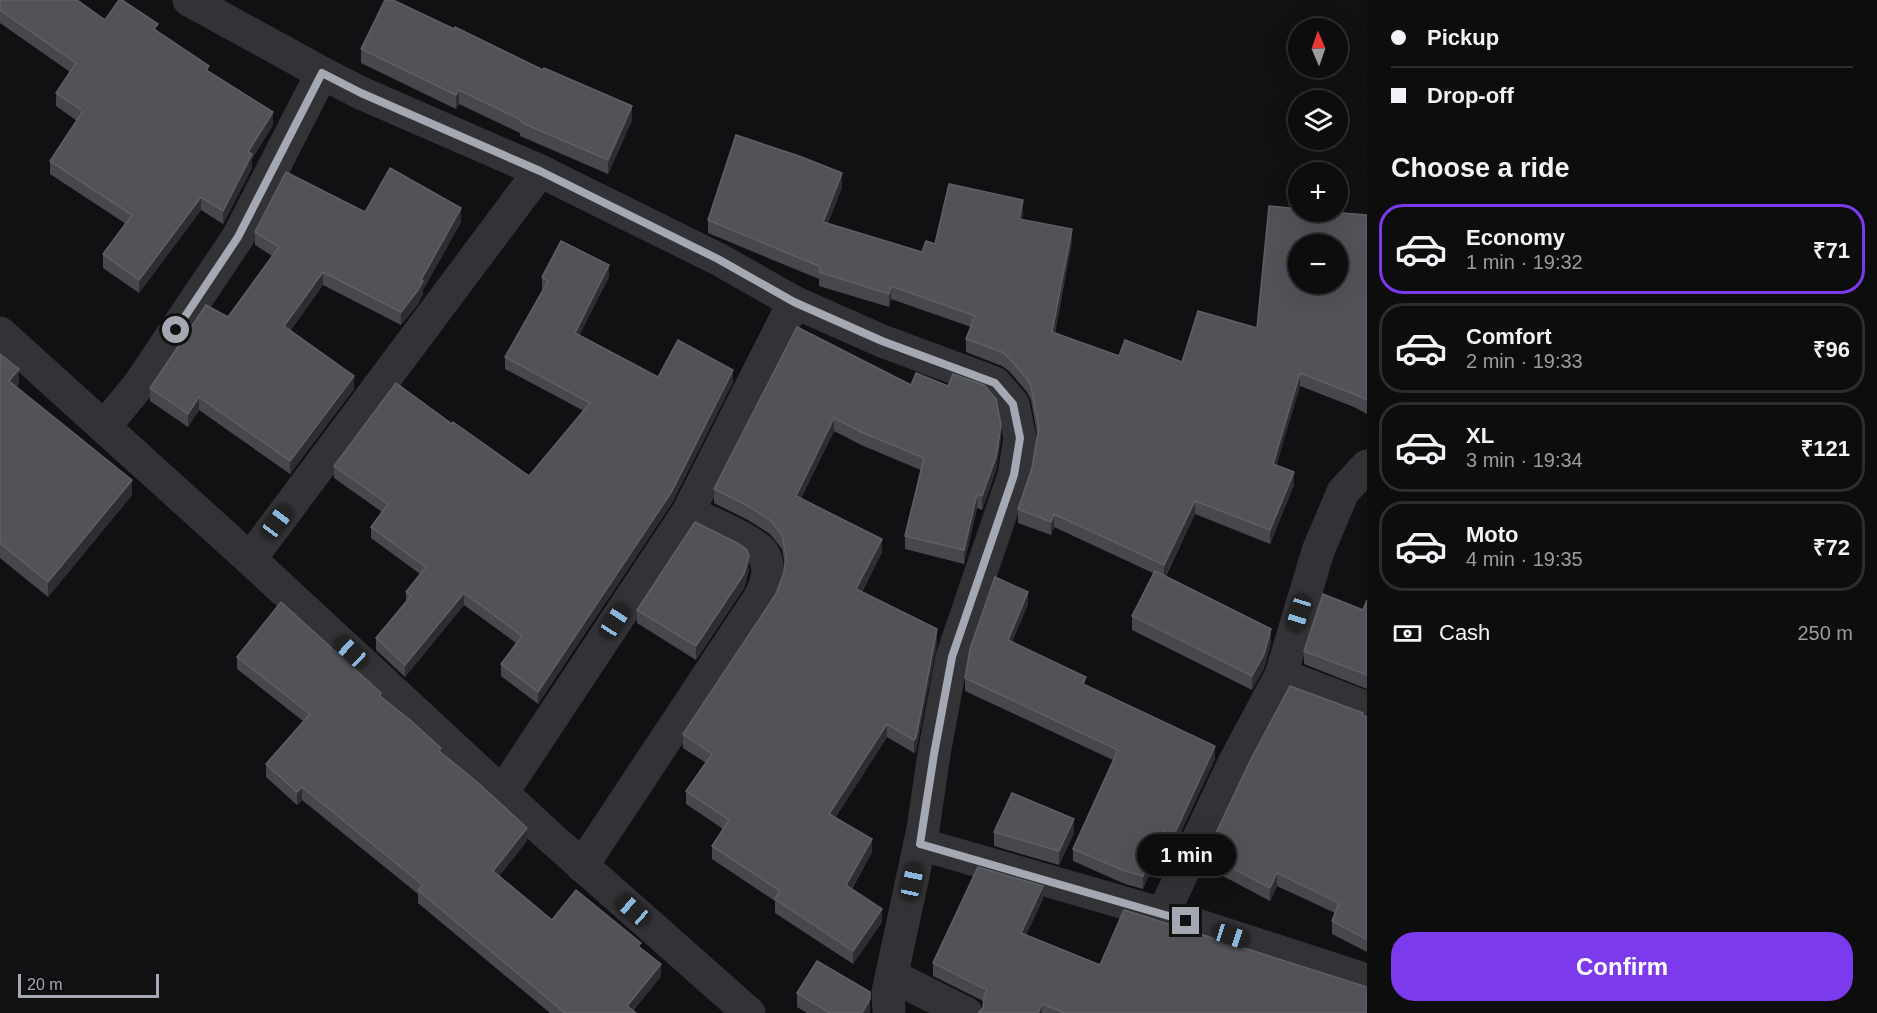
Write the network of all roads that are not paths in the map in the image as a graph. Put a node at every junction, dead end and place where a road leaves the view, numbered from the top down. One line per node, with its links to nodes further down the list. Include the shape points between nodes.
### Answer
1 (189, 0): 2 (street)
2 (322, 73): 3 (street); 6 (street, via 238,237 138,386)
3 (540, 171): 4 (street, via 718,259); 9 (street)
4 (794, 302): 8 (street); 13 (street, via 882,341 995,383 1013,404 1020,438 1014,475 952,657)
5 (0, 333): 6 (street)
6 (104, 427): 9 (street)
7 (1367, 465): 10 (street, via 1343,492 1318,551)
8 (688, 512): 12 (street); 14 (street, via 762,551 768,567 767,583)
9 (250, 559): 12 (street)
10 (1281, 675): 11 (street); 15 (street, via 1234,763)
11 (1367, 708)
12 (502, 793): 14 (street)
13 (920, 844): 15 (street); 16 (street)
14 (582, 866): 18 (street)
15 (1163, 914): 17 (street)
16 (892, 976): 19 (street); 20 (street)
17 (1367, 980)
18 (749, 1013)
19 (889, 1013)
20 (966, 1013)

